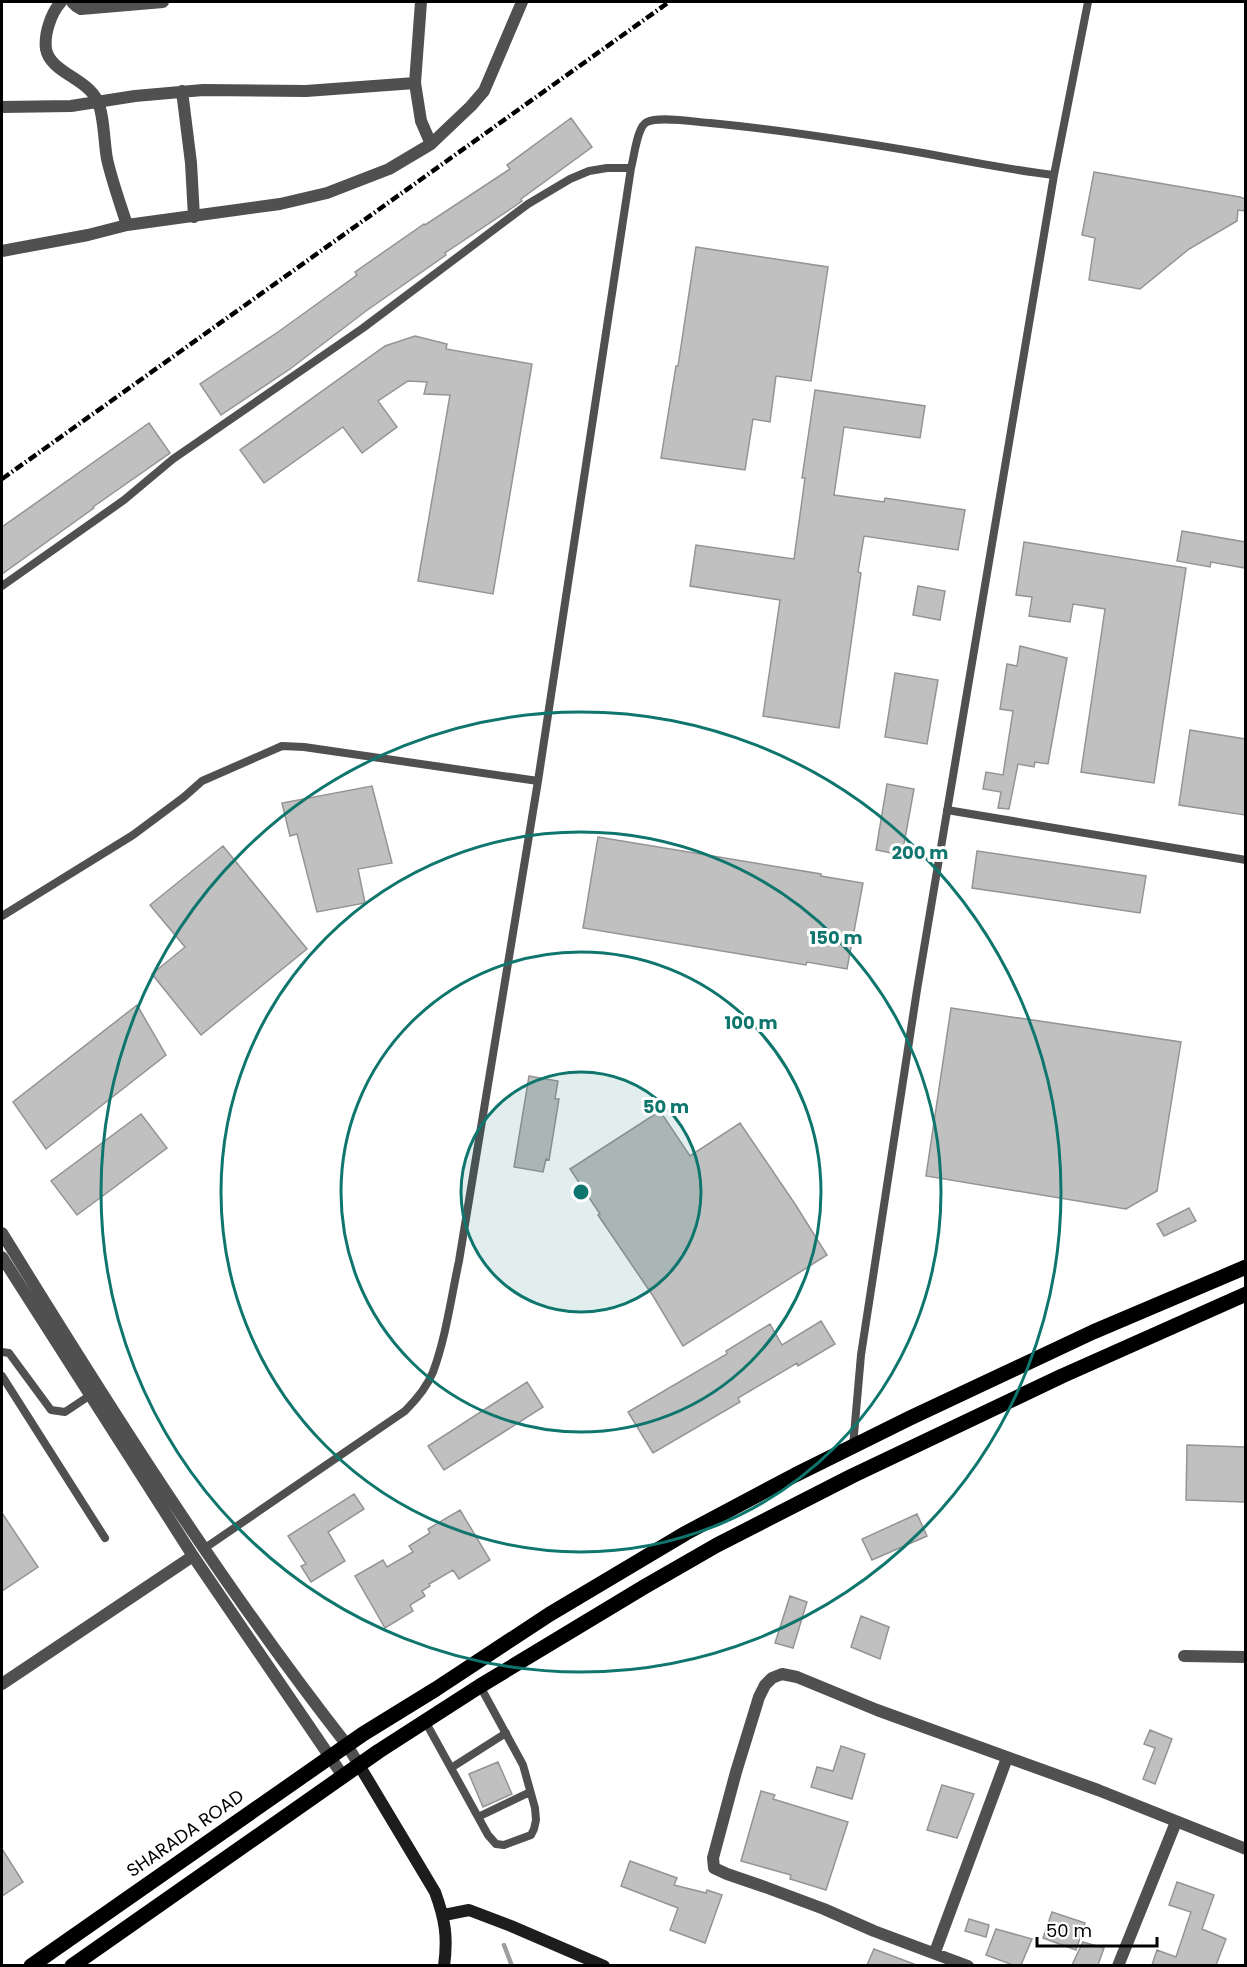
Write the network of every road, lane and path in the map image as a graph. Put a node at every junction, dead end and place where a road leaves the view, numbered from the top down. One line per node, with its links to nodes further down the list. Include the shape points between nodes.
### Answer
1 (61, 2): 9 (street, via 48,29 49,58 87,86)
2 (72, 2): 3 (street, via 81,9)
3 (163, 2)
4 (421, 2): 7 (street)
5 (522, 2): 11 (street, via 484,91)
6 (1088, 2): 13 (lane)
7 (415, 83): 8 (street, via 306,91); 11 (street, via 421,121)
8 (182, 91): 9 (street); 14 (street)
9 (98, 101): 10 (street, via 71,106); 15 (street, via 113,182)
10 (2, 107)
11 (431, 144): 14 (street, via 389,169 327,193)
12 (631, 168): 13 (lane, via 643,124 670,120 841,139); 17 (lane, via 589,171 528,204 363,328 182,452 124,500); 18 (lane)
13 (1054, 175): 19 (lane)
14 (194, 217): 15 (street)
15 (127, 225): 16 (street)
16 (8, 250)
17 (2, 586)
18 (538, 780): 21 (lane, via 282,746 202,782 133,835); 31 (lane, via 459,1261 432,1374 405,1411)
19 (947, 810): 20 (lane); 29 (lane, via 861,1355)
20 (1245, 860)
21 (2, 916)
22 (3, 1239): 31 (street)
23 (2, 1257): 28 (street)
24 (1245, 1267): 29 (main road, SHARADA ROAD, via 1093,1332)
25 (1245, 1294): 36 (main road, via 1062,1376 717,1545)
26 (2, 1352): 28 (lane, via 9,1353 51,1410 65,1412)
27 (2, 1376): 30 (lane)
28 (89, 1396): 32 (street)
29 (853, 1446): 39 (main road, SHARADA ROAD, via 686,1533 550,1614)
30 (105, 1538)
31 (205, 1548): 39 (street)
32 (193, 1556): 35 (street); 40 (street)
33 (1184, 1656): 34 (street)
34 (1245, 1657)
35 (2, 1684)
36 (480, 1686): 37 (main road); 38 (lane)
37 (425, 1721): 42 (main road); 43 (lane)
38 (506, 1733): 43 (lane); 45 (lane, via 523,1766)
39 (347, 1745): 40 (main road, SHARADA ROAD); 42 (street)
40 (329, 1757): 44 (street); 49 (main road, SHARADA ROAD)
41 (1007, 1758): 47 (street); 52 (street); 52 (street, via 788,1675 772,1678 759,1697 713,1858 714,1868)
42 (359, 1765): 44 (main road); 51 (street, via 435,1892)
43 (451, 1768): 46 (lane)
44 (343, 1776): 50 (main road)
45 (530, 1792): 46 (lane); 46 (lane, via 536,1820 531,1835 496,1844)
46 (478, 1816)
47 (1176, 1822): 48 (street); 58 (street)
48 (1245, 1849)
49 (136, 1892): 50 (main road); 53 (main road, SHARADA ROAD)
50 (149, 1912): 54 (main road)
51 (444, 1915): 55 (street); 56 (street, via 464,1911)
52 (935, 1952): 57 (street)
53 (31, 1965)
54 (72, 1965)
55 (444, 1965)
56 (604, 1965)
57 (968, 1965)
58 (1118, 1965)

